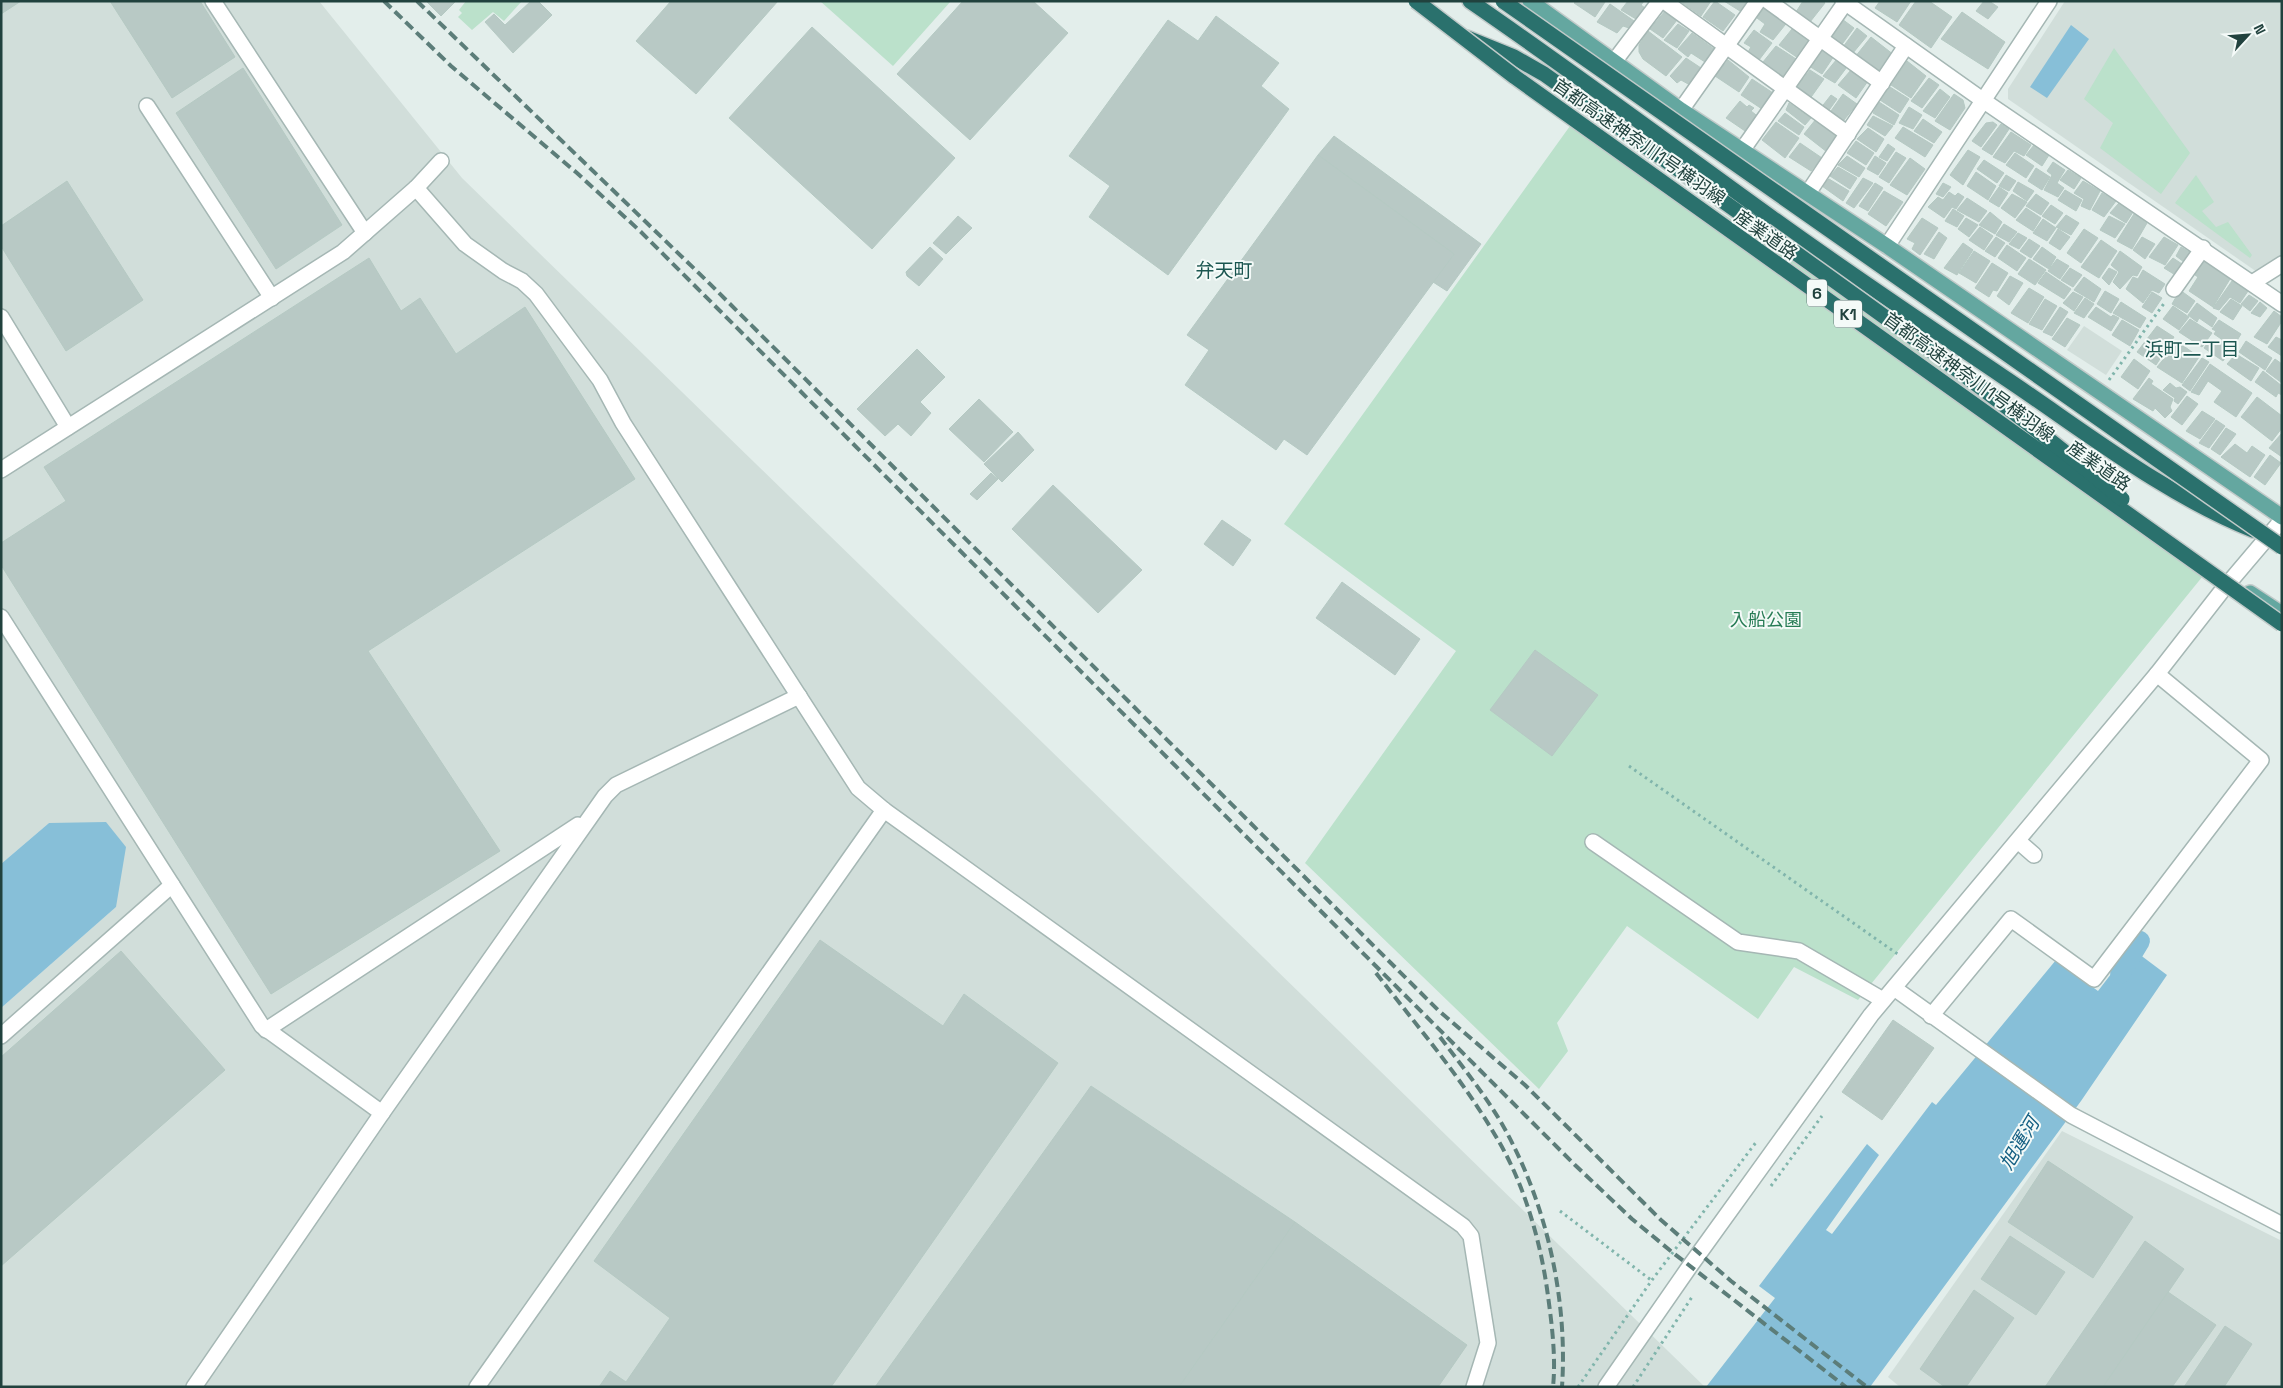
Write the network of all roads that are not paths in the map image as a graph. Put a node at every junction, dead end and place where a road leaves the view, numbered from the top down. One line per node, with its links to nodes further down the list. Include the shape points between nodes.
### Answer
1 (213, 1): 29 (street)
2 (1406, 1): 13 (main road, 産業道路 / 6)
3 (1416, 1): 44 (highway, 首都高速神奈川1号横羽線 / K1, bridge, via 1515,77)
4 (1470, 1): 28 (highway, via 1537,47)
5 (1503, 1): 42 (highway, bridge)
6 (1530, 1): 17 (main road)
7 (1660, 1): 17 (street)
8 (1664, 1): 16 (street)
9 (1758, 1): 16 (street)
10 (1768, 1): 14 (street)
11 (2049, 1): 20 (street)
12 (1844, 2): 14 (street); 15 (street)
13 (1441, 28): 28 (highway, via 1497,50 1544,74); 45 (main road, 産業道路 / 6, via 1572,123)
14 (1820, 38): 18 (street); 19 (street)
15 (1906, 46): 18 (street); 20 (street)
16 (1726, 48): 19 (street); 22 (street)
17 (1613, 63): 22 (main road)
18 (1882, 83): 23 (street)
19 (1785, 90): 23 (street); 24 (street)
20 (1984, 101): 30 (street); 31 (street)
21 (147, 106): 35 (street)
22 (1681, 110): 24 (main road)
23 (1848, 134): 27 (street)
24 (1742, 149): 27 (main road)
25 (441, 161): 26 (street)
26 (416, 188): 29 (street); 50 (street, via 466,244 536,294 568,335 600,380 623,423)
27 (1808, 193): 30 (main road)
28 (1769, 225): 42 (highway, bridge, via 2134,465 2223,518); 44 (highway, bridge, via 2056,443)
29 (365, 233): 35 (street, via 343,252)
30 (1887, 246): 41 (main road)
31 (2203, 248): 33 (street); 34 (street)
32 (2282, 264): 33 (street)
33 (2252, 282): 36 (street)
34 (2174, 289)
35 (272, 298): 38 (street)
36 (2282, 304)
37 (1, 317): 38 (street)
38 (68, 427): 39 (street)
39 (1, 470)
40 (2282, 504): 41 (street, via 2279,507)
41 (2282, 517): 45 (street)
42 (2264, 534): 43 (highway, bridge)
43 (2282, 547)
44 (2208, 570): 48 (highway, 首都高速神奈川1号横羽線 / K1, bridge)
45 (2231, 580): 46 (main road, 産業道路 / 6); 49 (street)
46 (2282, 614)
47 (1, 616): 56 (street)
48 (2282, 624)
49 (2156, 674): 53 (street); 59 (street, via 2261,760 2094,979 2011,919)
50 (799, 696): 51 (street, via 858,788); 52 (street, via 616,785)
51 (884, 810): 65 (street); 66 (street, via 1463,1226 1471,1236 1488,1343)
52 (586, 820): 60 (street); 62 (street)
53 (2018, 841): 55 (street); 57 (street)
54 (1593, 842): 58 (street, via 1738,942 1799,951)
55 (2034, 855)
56 (172, 885): 60 (street); 61 (street)
57 (1894, 988): 58 (street); 59 (street)
58 (1883, 1000): 67 (street)
59 (1931, 1016): 63 (street, via 2071,1115)
60 (266, 1030): 62 (street)
61 (1, 1036)
62 (382, 1113): 64 (street)
63 (2282, 1225)
64 (194, 1387)
65 (477, 1387)
66 (1474, 1387)
67 (1606, 1387)

